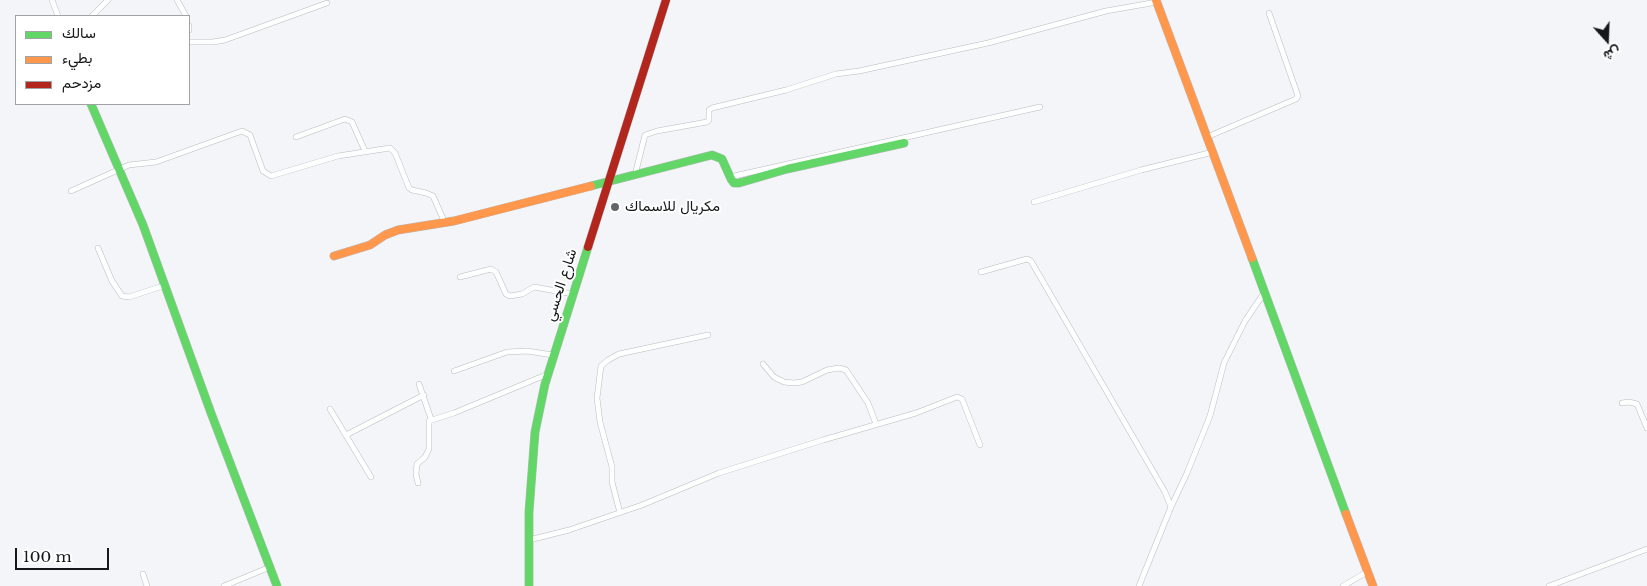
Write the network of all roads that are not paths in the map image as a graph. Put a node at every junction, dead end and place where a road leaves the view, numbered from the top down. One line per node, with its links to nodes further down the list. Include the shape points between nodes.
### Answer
1 (52, 0): 8 (street)
2 (108, 0): 9 (street)
3 (177, 0): 10 (street)
4 (666, 0): 22 (street, شارع الحسي)
5 (1156, 1): 14 (street); 20 (street, via 988,43 859,72 836,74 712,108 707,122 645,135)
6 (327, 3): 11 (street, via 225,40)
7 (1268, 13): 14 (street, via 1298,96)
8 (58, 15)
9 (93, 15)
10 (185, 15)
11 (190, 42)
12 (91, 105): 19 (street)
13 (1040, 107): 21 (street)
14 (1207, 136): 18 (street)
15 (296, 137): 17 (street, via 345,119 352,122)
16 (904, 143): 21 (street, via 739,183)
17 (365, 151): 19 (street, via 271,176 263,171 250,135 242,131 156,162); 25 (street, via 392,150 409,188 432,196)
18 (1213, 152): 24 (street); 31 (street)
19 (120, 168): 23 (street); 30 (street)
20 (635, 175): 21 (street, via 712,155 722,159); 22 (street)
21 (730, 177)
22 (609, 182): 25 (street); 32 (street, شارع الحسي)
23 (72, 191)
24 (1034, 202)
25 (445, 223): 27 (street, via 398,230 370,245)
26 (98, 248): 30 (street, via 122,296 129,297)
27 (334, 256)
28 (981, 272): 49 (street, via 1027,259 1031,261 1138,444)
29 (460, 277): 32 (street, via 492,269 510,296 534,287)
30 (166, 285): 53 (street)
31 (1264, 293): 49 (street, via 1224,363 1210,416); 54 (street)
32 (573, 294): 34 (street, شارع الحسي)
33 (708, 335): 50 (street, via 619,354 601,366 597,398 600,422)
34 (553, 355): 36 (street, via 507,352); 37 (street, شارع الحسي)
35 (763, 364): 43 (street, via 774,377 794,383 827,370 846,370 868,403)
36 (454, 371)
37 (548, 374): 42 (street, via 454,413); 51 (street, شارع الحسي, via 535,432)
38 (419, 384): 39 (street)
39 (424, 395): 42 (street); 45 (street)
40 (1622, 403): 44 (street, via 1637,404)
41 (330, 409): 45 (street)
42 (431, 419): 48 (street, via 428,424 429,448 417,464)
43 (876, 424): 46 (street, via 959,397); 50 (street, via 719,473)
44 (1647, 428)
45 (346, 434): 47 (street)
46 (980, 445)
47 (371, 478)
48 (418, 483)
49 (1170, 507): 60 (street)
50 (620, 513): 51 (street)
51 (529, 540): 59 (street, شارع الحسي)
52 (1647, 549): 63 (street)
53 (270, 567): 57 (street); 58 (street)
54 (1367, 572): 61 (street); 62 (street)
55 (143, 574): 56 (street)
56 (147, 586)
57 (224, 586)
58 (277, 586)
59 (529, 586)
60 (1139, 586)
61 (1343, 586)
62 (1373, 586)
63 (1549, 586)

